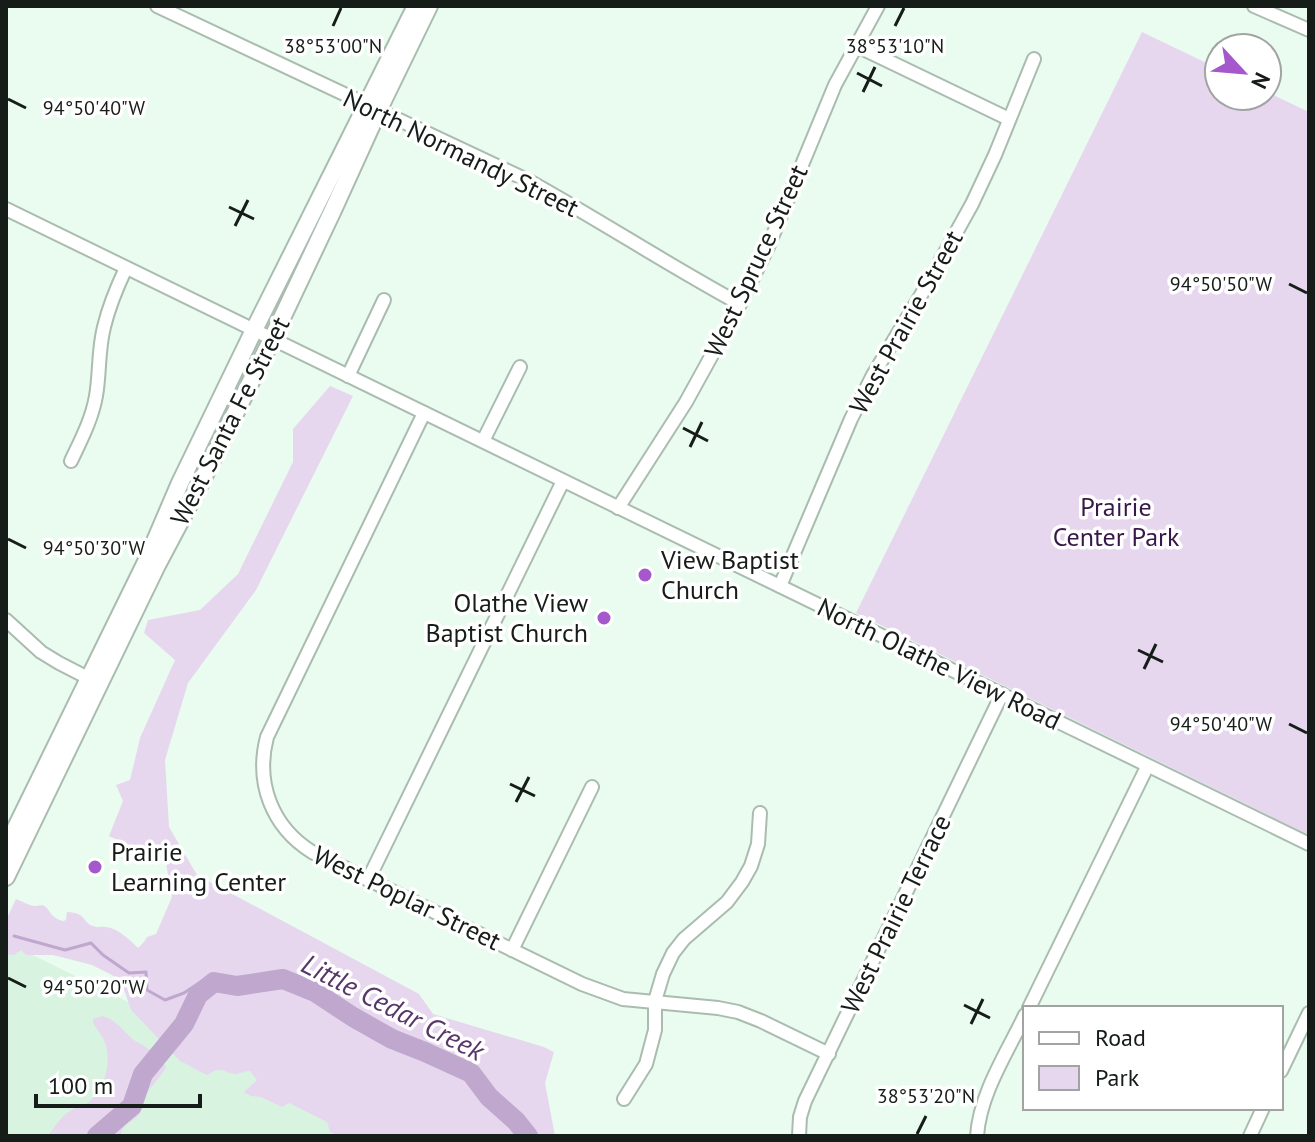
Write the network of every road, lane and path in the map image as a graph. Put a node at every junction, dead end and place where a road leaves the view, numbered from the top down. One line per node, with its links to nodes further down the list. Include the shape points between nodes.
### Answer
1 (157, 6): 10 (street, North Normandy Street)
2 (416, 6): 10 (street, West Santa Fe Street)
3 (429, 6): 10 (street, West Santa Fe Street)
4 (878, 6): 8 (street, West Spruce Street)
5 (1254, 6): 6 (street)
6 (1270, 10): 7 (street)
7 (1309, 30)
8 (855, 45): 11 (street); 15 (street, West Spruce Street)
9 (1034, 59): 11 (street, West Prairie Street)
10 (373, 109): 15 (street, North Normandy Street, via 529,181); 16 (street, West Santa Fe Street, via 317,201); 17 (street, West Santa Fe Street)
11 (1009, 119): 25 (street, West Prairie Street, via 972,204 857,408)
12 (7, 213): 13 (street, North Olathe View Road)
13 (126, 268): 16 (street, North Olathe View Road); 22 (street, via 103,328 91,416)
14 (384, 300): 19 (street)
15 (740, 304): 24 (street, West Spruce Street)
16 (254, 330): 17 (street, North Olathe View Road); 27 (street, West Santa Fe Street)
17 (272, 339): 19 (street, North Olathe View Road); 27 (street, West Santa Fe Street)
18 (520, 367): 21 (street)
19 (348, 376): 20 (street, North Olathe View Road)
20 (424, 413): 21 (street, North Olathe View Road); 35 (street, West Poplar Street, via 264,748 265,790 288,833 312,852)
21 (483, 441): 23 (street, North Olathe View Road)
22 (71, 461)
23 (563, 481): 24 (street, North Olathe View Road); 35 (street)
24 (618, 508): 25 (street, North Olathe View Road)
25 (780, 586): 28 (street, North Olathe View Road)
26 (7, 625): 27 (street, via 41,652)
27 (94, 680): 33 (street, West Santa Fe Street); 34 (street, West Santa Fe Street)
28 (1002, 694): 29 (street, North Olathe View Road); 41 (street, West Prairie Terrace)
29 (1147, 767): 32 (street, North Olathe View Road); 38 (street)
30 (592, 787): 36 (street)
31 (760, 813): 37 (street, via 758,844 742,882 673,953)
32 (1309, 844)
33 (6, 848)
34 (6, 877)
35 (368, 880): 36 (street, West Poplar Street)
36 (512, 950): 37 (street, West Poplar Street, via 623,999)
37 (655, 1001): 41 (street, West Poplar Street, via 738,1012); 43 (street, via 652,1046)
38 (1030, 1006)
39 (1309, 1013): 42 (street)
40 (1023, 1019): 46 (street, via 986,1096)
41 (829, 1054): 45 (street, West Prairie Terrace, via 805,1101)
42 (1283, 1067)
43 (624, 1099)
44 (1262, 1110): 47 (street)
45 (799, 1136)
46 (977, 1136)
47 (1250, 1136)

